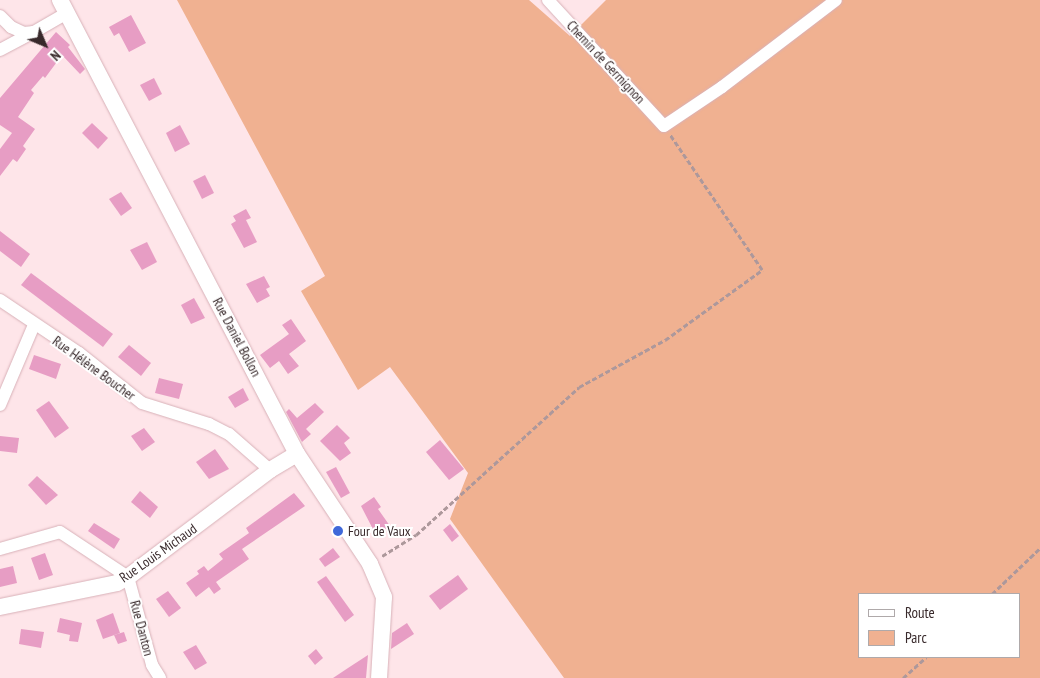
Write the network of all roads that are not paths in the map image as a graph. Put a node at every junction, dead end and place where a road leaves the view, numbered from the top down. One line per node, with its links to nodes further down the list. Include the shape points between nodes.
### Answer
1 (548, 0): 2 (street, Chemin de Germignon, via 664,126 722,87)
2 (836, 0)
3 (63, 7): 5 (street); 10 (street, Rue Daniel Bollon)
4 (0, 16): 5 (street, via 11,27 24,33)
5 (34, 32): 6 (street)
6 (0, 50)
7 (0, 300): 8 (street, Rue Hélène Boucher)
8 (34, 325): 9 (street); 11 (street, Rue Hélène Boucher, via 79,354 142,403 209,424 229,434)
9 (0, 405)
10 (297, 454): 11 (street, Rue Louis Michaud); 16 (street, Rue Daniel Bollon, via 370,564 384,597)
11 (270, 470): 13 (street, Rue Louis Michaud)
12 (0, 549): 13 (street, via 60,532)
13 (128, 577): 14 (street, Rue Louis Michaud, via 117,583); 15 (street, Rue Danton, via 152,665)
14 (0, 607)
15 (160, 678)
16 (379, 678)

